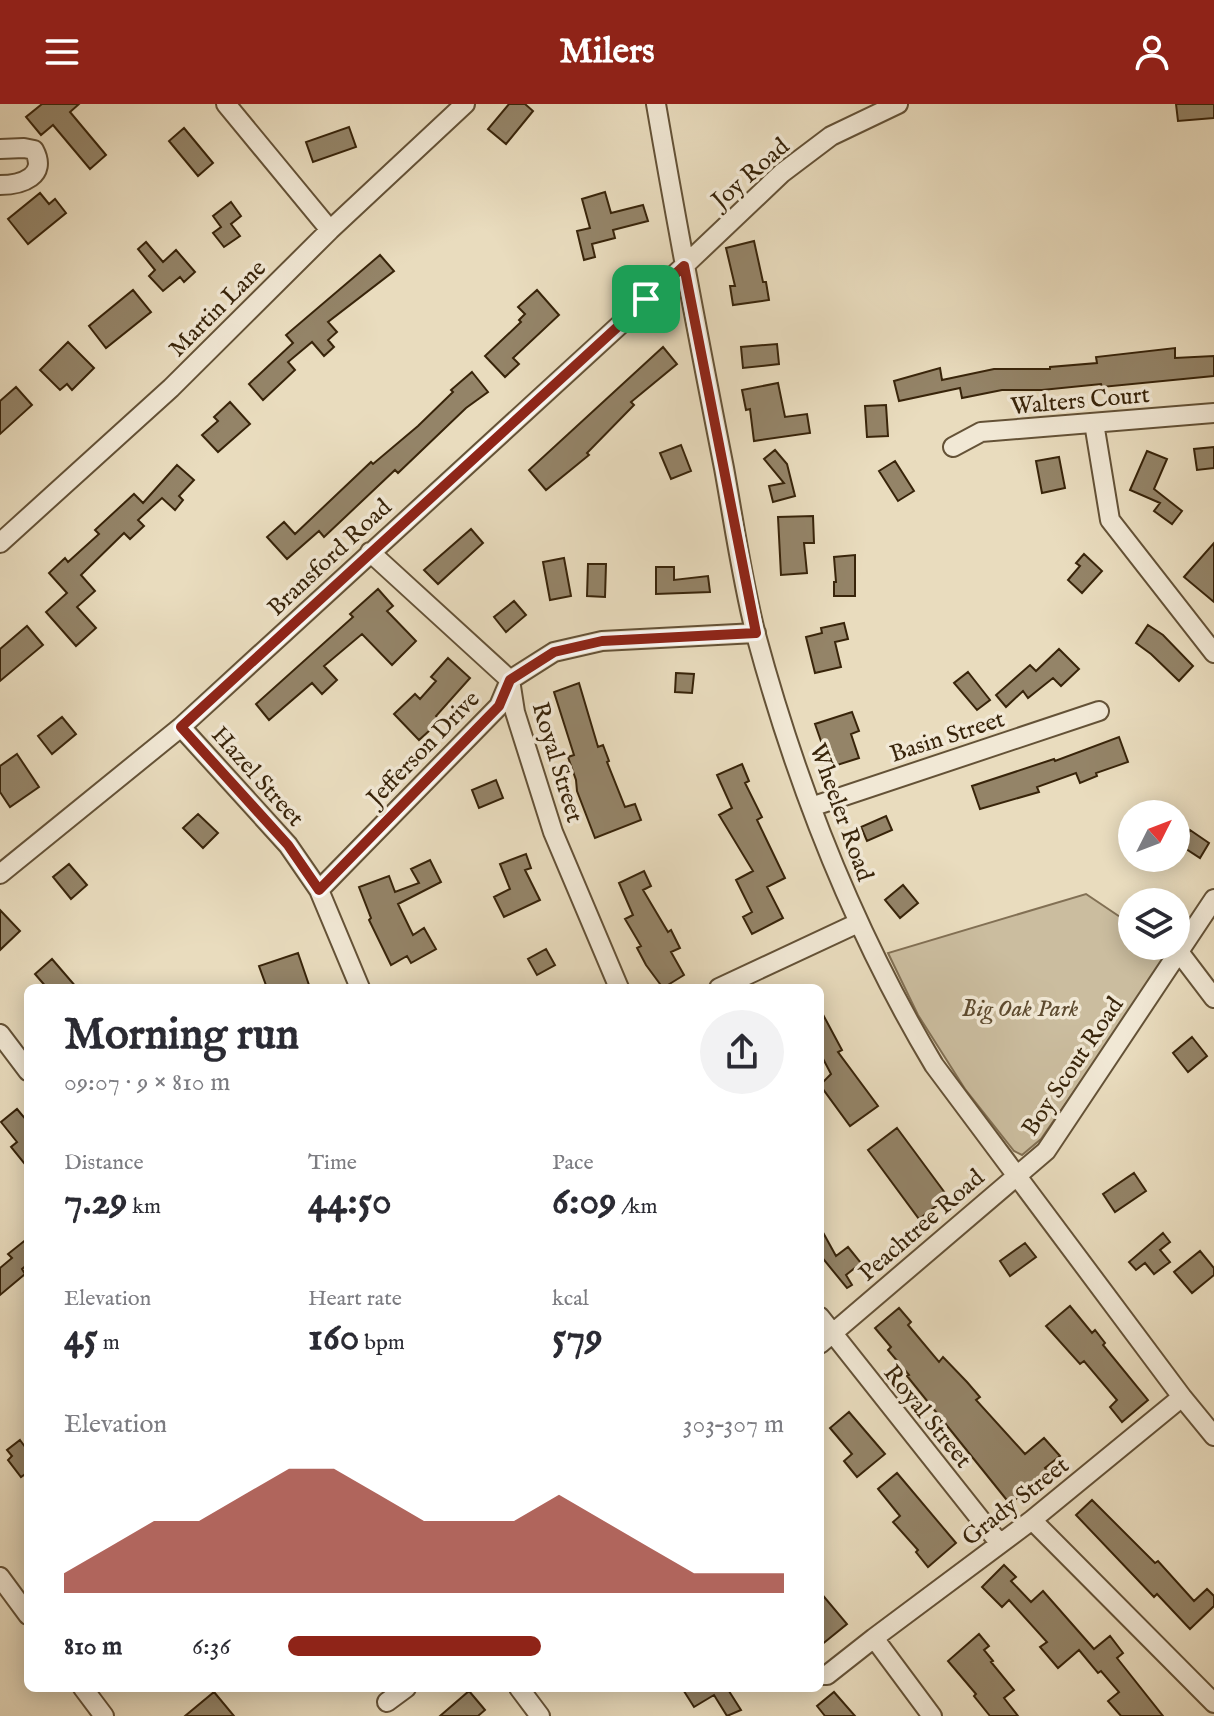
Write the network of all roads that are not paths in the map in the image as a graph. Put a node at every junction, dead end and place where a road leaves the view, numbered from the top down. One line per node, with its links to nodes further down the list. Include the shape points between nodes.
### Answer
1 (226, 104): 7 (street)
2 (465, 104): 7 (street, Martin Lane)
3 (656, 104): 8 (street, Wheeler Road)
4 (898, 104): 8 (street, Joy Road, via 831,136 782,173)
5 (0, 149): 6 (street, via 34,150 39,159 31,178)
6 (0, 185)
7 (330, 230): 12 (street, Martin Lane, via 171,388)
8 (684, 266): 13 (street, Bransford Road); 14 (street, Wheeler Road)
9 (1214, 413): 10 (street, Walters Court)
10 (1094, 423): 11 (street, Walters Court, via 981,432); 15 (street, via 1110,520)
11 (953, 447)
12 (0, 543)
13 (370, 552): 16 (street, Royal Street); 18 (street, Bransford Road)
14 (756, 633): 16 (street, Jefferson Drive, via 602,641 554,652); 19 (street, Wheeler Road)
15 (1214, 653)
16 (510, 680): 21 (street, Jefferson Drive, via 499,706); 28 (street, Royal Street, via 553,832)
17 (1099, 711): 19 (street, Basin Street)
18 (181, 727): 20 (street, Bransford Road); 21 (street, Hazel Street, via 288,845)
19 (811, 807): 23 (street, Wheeler Road)
20 (0, 874)
21 (319, 890): 27 (street, Hazel Street)
22 (1214, 899): 24 (street, Boy Scout Road)
23 (858, 923): 29 (street); 33 (street, Wheeler Road, via 934,1065)
24 (1190, 935)
25 (1174, 960): 33 (street, Boy Scout Road, via 1046,1151)
26 (1185, 960): 30 (street)
27 (358, 984)
28 (617, 984)
29 (728, 984)
30 (1214, 998)
31 (0, 1034): 32 (street)
32 (24, 1066)
33 (1017, 1174): 34 (street, Peachtree Road); 35 (street, Wheeler Road)
34 (826, 1339): 38 (street, Royal Street)
35 (1182, 1397): 36 (street, Wheeler Road); 37 (street, Grady Street)
36 (1214, 1436)
37 (1032, 1520): 38 (street, Grady Street); 47 (street)
38 (1000, 1544): 41 (street, Grady Street)
39 (0, 1577): 40 (street)
40 (24, 1610)
41 (874, 1638): 42 (street); 50 (street)
42 (824, 1675)
43 (86, 1692): 48 (street)
44 (401, 1692): 46 (street)
45 (522, 1692): 49 (street)
46 (387, 1702)
47 (1214, 1703)
48 (104, 1716)
49 (540, 1716)
50 (932, 1716)

